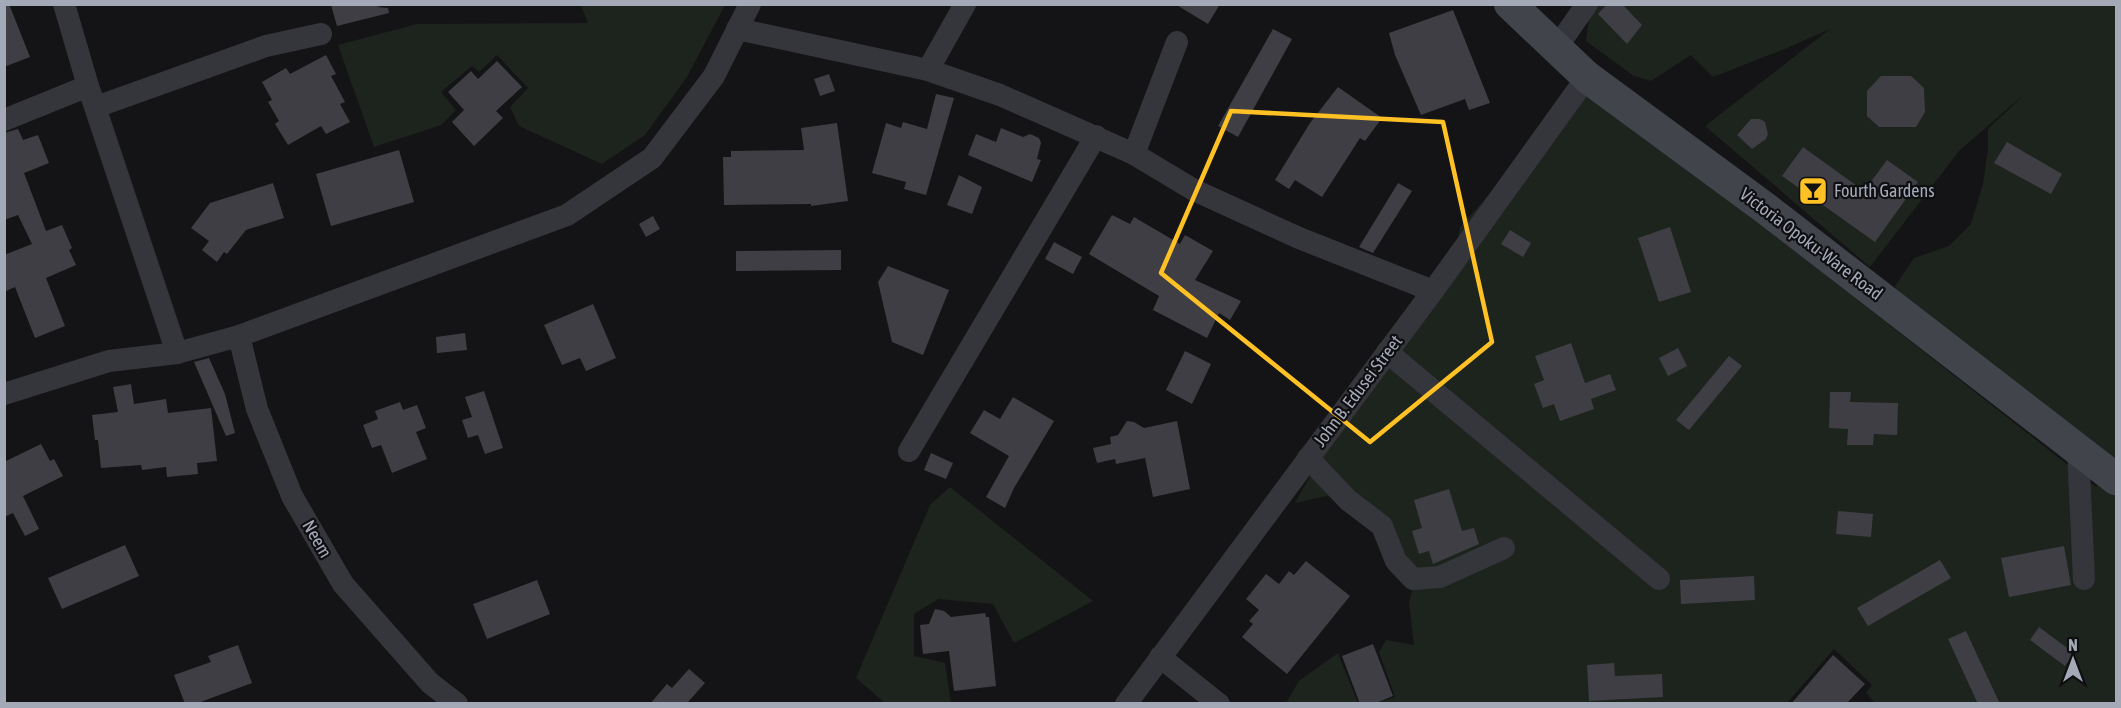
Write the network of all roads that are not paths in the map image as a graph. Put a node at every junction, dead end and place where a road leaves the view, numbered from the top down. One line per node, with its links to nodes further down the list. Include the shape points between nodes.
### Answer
1 (64, 4): 12 (street)
2 (750, 4): 6 (street)
3 (965, 4): 10 (street)
4 (1510, 4): 9 (main road, Victoria Opoku-Ware Road)
5 (1587, 4): 9 (street)
6 (737, 29): 10 (street); 18 (street, via 714,76 652,158 567,215)
7 (321, 34): 13 (street, via 266,46)
8 (1177, 42): 16 (street)
9 (1557, 47): 11 (main road, Victoria Opoku-Ware Road)
10 (928, 70): 15 (street, via 1000,95)
11 (1587, 77): 17 (street, John B. Edusei Street); 22 (main road, Victoria Opoku-Ware Road)
12 (88, 86): 13 (street); 14 (street)
13 (96, 107): 20 (street)
14 (4, 120)
15 (1096, 136): 16 (street); 23 (street)
16 (1134, 154): 17 (street, via 1194,190 1288,234)
17 (1433, 291): 19 (street, John B. Edusei Street)
18 (239, 336): 20 (street); 30 (street, Neem, via 257,409 292,496 343,584 430,683)
19 (1387, 352): 24 (street, John B. Edusei Street); 27 (street)
20 (177, 353): 21 (street, via 109,361)
21 (4, 394)
22 (2078, 448): 25 (main road, Victoria Opoku-Ware Road); 28 (street)
23 (909, 451)
24 (1308, 458): 26 (street, via 1348,500 1382,526 1396,561 1413,579 1440,577); 29 (street, John B. Edusei Street)
25 (2116, 478)
26 (1504, 548)
27 (1659, 579)
28 (2084, 579)
29 (1160, 657): 31 (street, John B. Edusei Street); 32 (street)
30 (457, 704)
31 (1126, 704)
32 (1219, 704)

